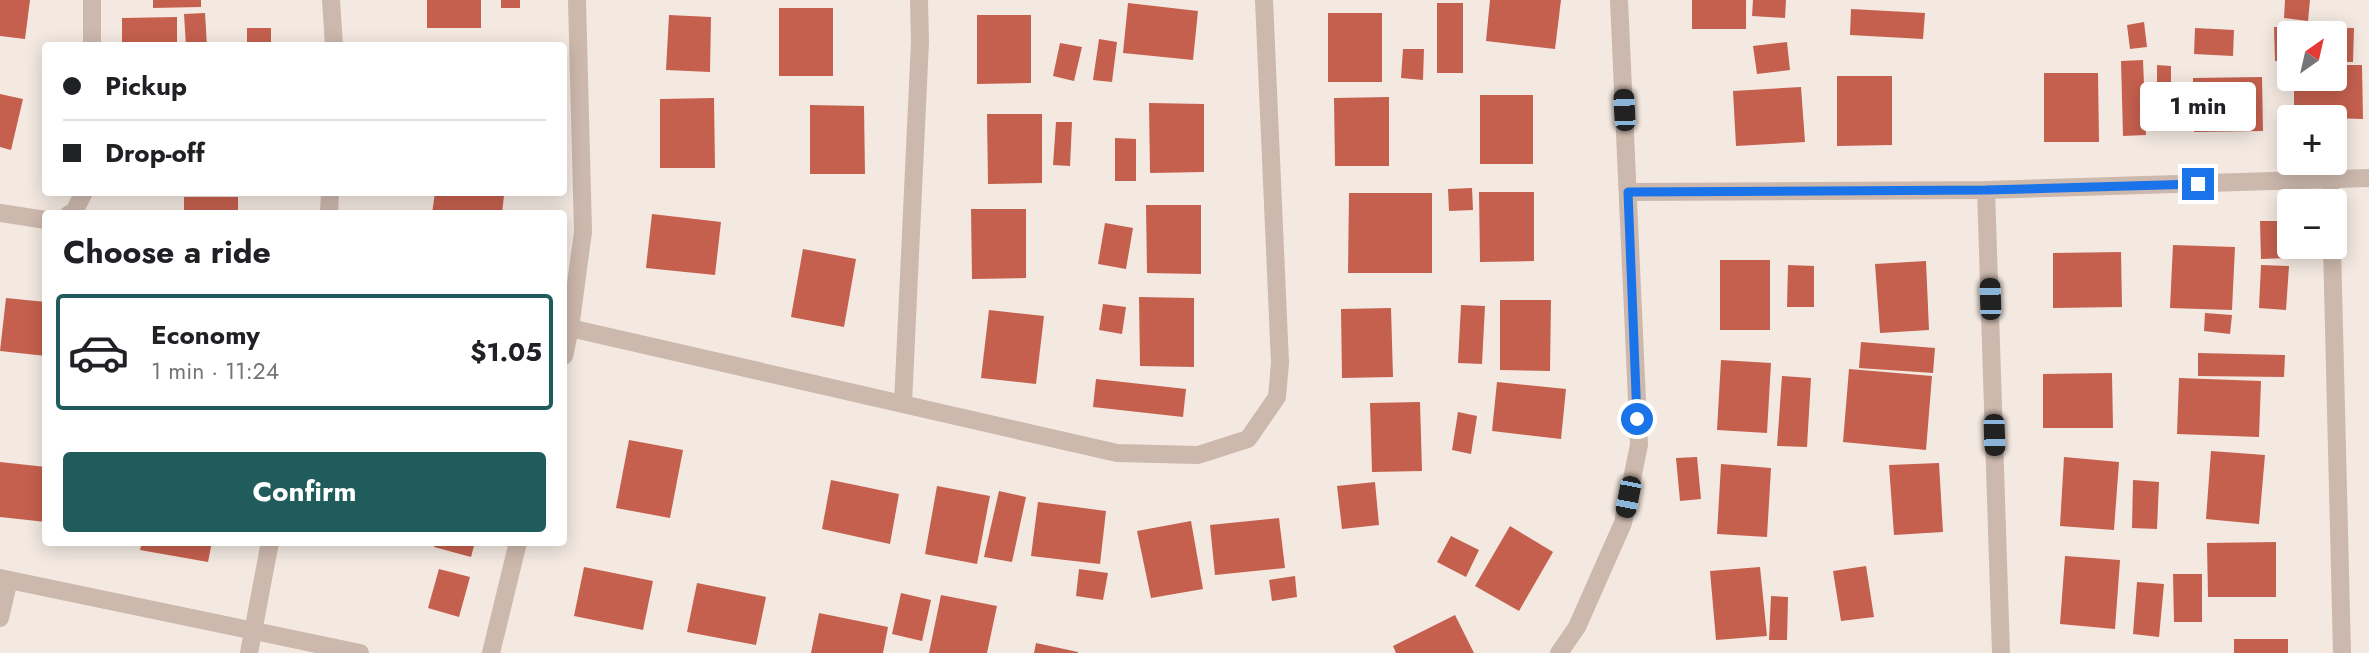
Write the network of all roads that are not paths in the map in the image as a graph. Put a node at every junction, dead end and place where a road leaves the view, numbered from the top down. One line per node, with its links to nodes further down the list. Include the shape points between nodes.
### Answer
1 (92, 0): 7 (street)
2 (331, 0): 8 (street)
3 (577, 0): 17 (street, via 583,232)
4 (919, 0): 19 (street)
5 (1264, 0): 19 (street, via 1280,363 1277,397 1248,439 1198,455 1117,453)
6 (1619, 0): 13 (street)
7 (92, 42)
8 (334, 42)
9 (2369, 178): 10 (street)
10 (2330, 180): 11 (street); 12 (street)
11 (2330, 189)
12 (1986, 190): 13 (street); 29 (street)
13 (1628, 192): 28 (street, via 1639,445 1623,523 1577,627)
14 (0, 213): 15 (street)
15 (42, 219)
16 (2332, 259): 30 (street)
17 (570, 328): 18 (street); 19 (street)
18 (567, 342)
19 (903, 403)
20 (269, 546): 24 (street)
21 (517, 546): 27 (street)
22 (5, 579): 23 (street); 24 (street)
23 (0, 618)
24 (254, 632): 25 (street); 26 (street)
25 (249, 653)
26 (360, 653)
27 (491, 653)
28 (1559, 653)
29 (2001, 653)
30 (2342, 653)

